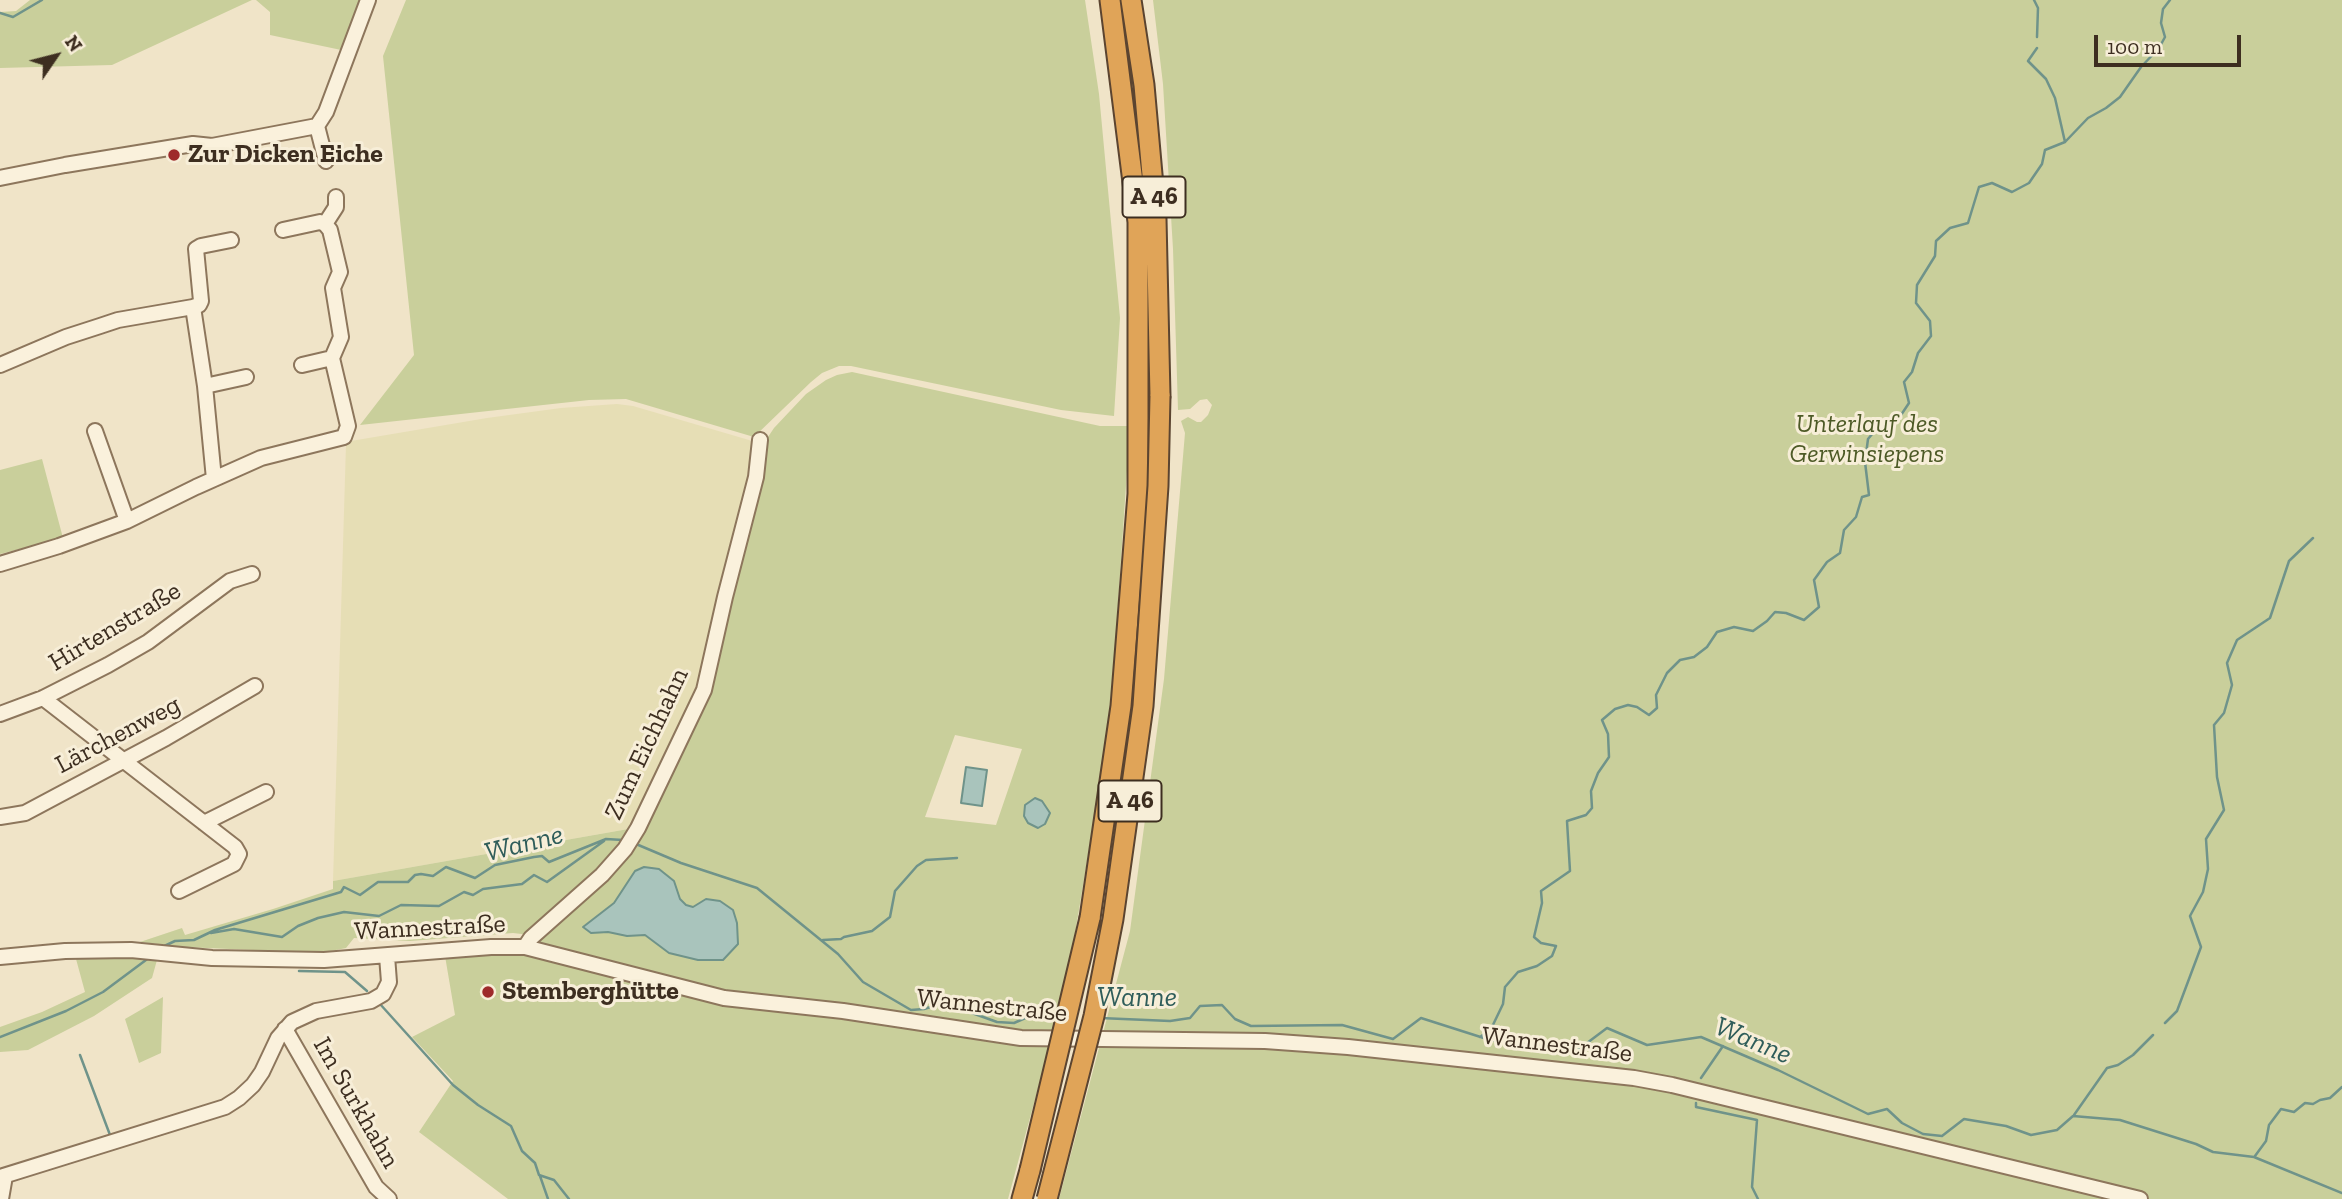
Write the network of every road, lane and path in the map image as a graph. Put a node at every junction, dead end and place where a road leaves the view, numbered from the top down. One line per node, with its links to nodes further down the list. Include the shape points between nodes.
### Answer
1 (368, 0): 4 (street)
2 (1110, 0): 38 (highway, A 46, bridge, via 1138,222 1138,494 1117,732 1090,918)
3 (1131, 0): 39 (highway, A 46, bridge, via 1156,219 1160,396 1143,706 1113,919 1094,1016)
4 (317, 126): 5 (street); 6 (street)
5 (326, 161)
6 (0, 178)
7 (336, 197): 8 (street, via 336,207)
8 (326, 223): 9 (street); 12 (street, via 340,272 333,288 341,337)
9 (283, 230)
10 (230, 240): 11 (street, via 196,249 201,300)
11 (193, 307): 13 (street, via 118,320); 16 (street)
12 (332, 358): 14 (street); 19 (street, via 348,426 344,437 261,458)
13 (0, 365)
14 (302, 366)
15 (246, 377): 16 (street)
16 (204, 378): 19 (street)
17 (95, 431): 20 (street)
18 (760, 440): 31 (street, Zum Eichhahn, via 756,477 704,690 625,849)
19 (214, 479): 20 (street)
20 (127, 521): 21 (street)
21 (0, 564)
22 (252, 574): 24 (street, Hirtenstraße, via 230,581 141,646)
23 (256, 686): 26 (street, Lärchenweg)
24 (43, 698): 25 (street, Hirtenstraße); 26 (street)
25 (0, 714)
26 (122, 760): 28 (street, Lärchenweg, via 24,813); 29 (street)
27 (266, 792): 29 (street)
28 (0, 817)
29 (204, 823): 30 (street, via 235,847 237,860)
30 (179, 891)
31 (526, 947): 32 (street, Wannestraße); 40 (street, Wannestraße, via 724,998 1021,1038 1265,1041 1634,1078)
32 (387, 956): 33 (street, Wannestraße, via 212,958 131,950); 34 (street, via 389,982 379,996 311,1013)
33 (0, 957)
34 (285, 1030): 35 (street, via 253,1085 225,1107); 37 (street, Im Surkhahn, via 376,1187)
35 (3, 1177): 36 (street)
36 (1, 1199)
37 (389, 1199)
38 (1022, 1199)
39 (1047, 1199)
40 (2140, 1199)

